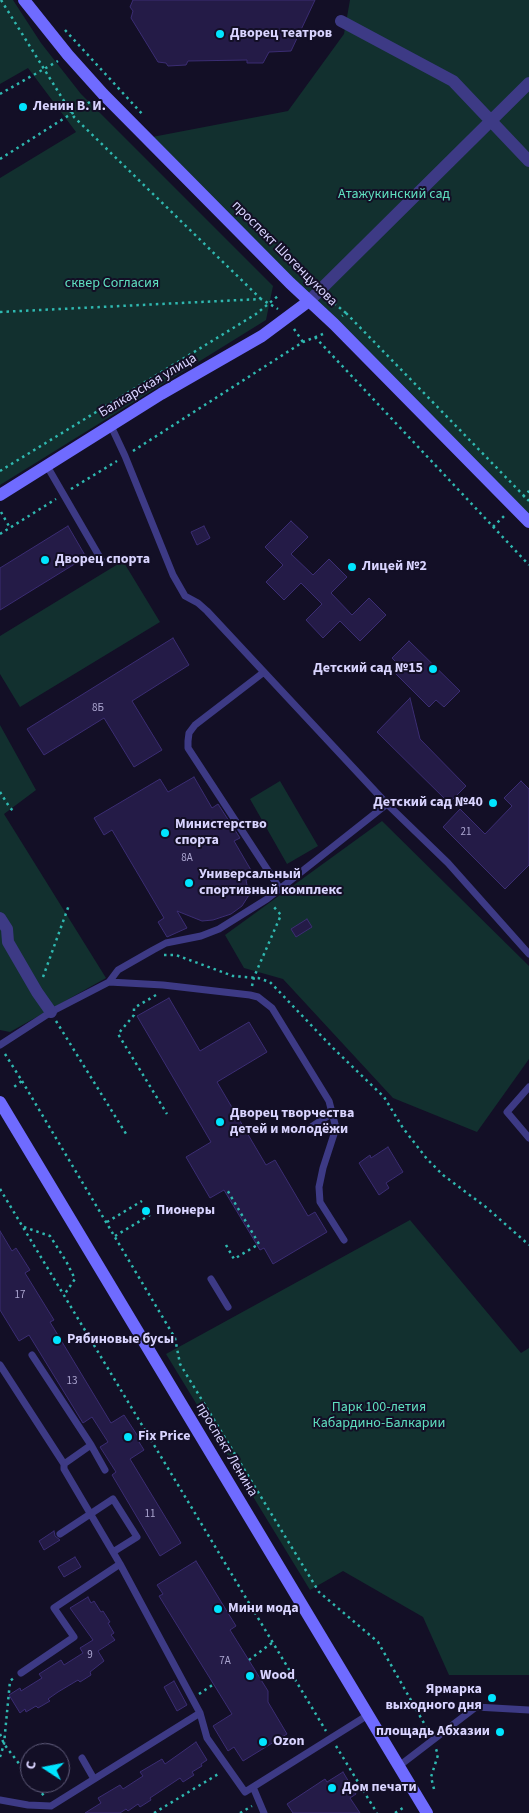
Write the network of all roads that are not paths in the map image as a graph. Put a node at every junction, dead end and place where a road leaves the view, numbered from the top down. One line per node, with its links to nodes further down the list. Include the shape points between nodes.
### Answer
1 (24, 0): 6 (main road, проспект Шогенцукова, via 103,94)
2 (341, 21): 4 (street, via 453,81)
3 (529, 83): 4 (street)
4 (490, 120): 5 (street); 6 (street)
5 (529, 161)
6 (309, 301): 7 (main road, Балкарская улица, via 262,336); 10 (main road, проспект Шогенцукова)
7 (111, 426): 8 (main road, Балкарская улица); 12 (lane, via 173,575 185,596 208,611)
8 (47, 466): 9 (main road, Балкарская улица); 11 (lane)
9 (0, 495)
10 (529, 522)
11 (102, 561)
12 (264, 672): 13 (lane); 14 (lane, via 195,725 189,733 188,748)
13 (387, 804): 14 (lane); 16 (lane, via 448,862)
14 (280, 889): 17 (lane, via 219,929 152,950 118,970)
15 (0, 918): 22 (street, via 7,929 8,942)
16 (529, 954)
17 (109, 982): 18 (lane); 22 (lane)
18 (181, 987): 19 (lane); 20 (lane)
19 (222, 992): 21 (lane); 26 (lane, via 250,995 264,1000 272,1008 329,1101)
20 (186, 996)
21 (220, 1001)
22 (50, 1012): 23 (lane)
23 (2, 1048)
24 (529, 1087): 28 (lane, via 507,1112)
25 (0, 1102): 44 (main road, проспект Ленина)
26 (332, 1113): 27 (lane); 29 (lane, via 336,1128 323,1168 320,1202)
27 (310, 1128)
28 (529, 1138)
29 (344, 1240)
30 (211, 1279): 31 (lane)
31 (228, 1306)
32 (32, 1355): 34 (lane)
33 (0, 1365): 35 (lane)
34 (91, 1445): 35 (lane); 36 (lane)
35 (64, 1464): 37 (lane)
36 (105, 1470)
37 (90, 1513): 38 (lane); 39 (lane); 39 (lane, via 113,1499 138,1537)
38 (60, 1534)
39 (113, 1552): 40 (lane)
40 (120, 1564): 41 (lane, via 54,1608 74,1637); 43 (lane)
41 (21, 1672)
42 (529, 1710): 46 (lane, via 476,1707)
43 (200, 1713): 47 (lane); 48 (lane, via 207,1738 227,1768 245,1792)
44 (368, 1715): 46 (main road, проспект Ленина); 48 (lane)
45 (82, 1758): 47 (lane)
46 (399, 1766): 51 (main road, проспект Ленина)
47 (94, 1779): 49 (lane, via 51,1806)
48 (253, 1787): 50 (lane)
49 (0, 1800)
50 (264, 1813)
51 (427, 1813)

